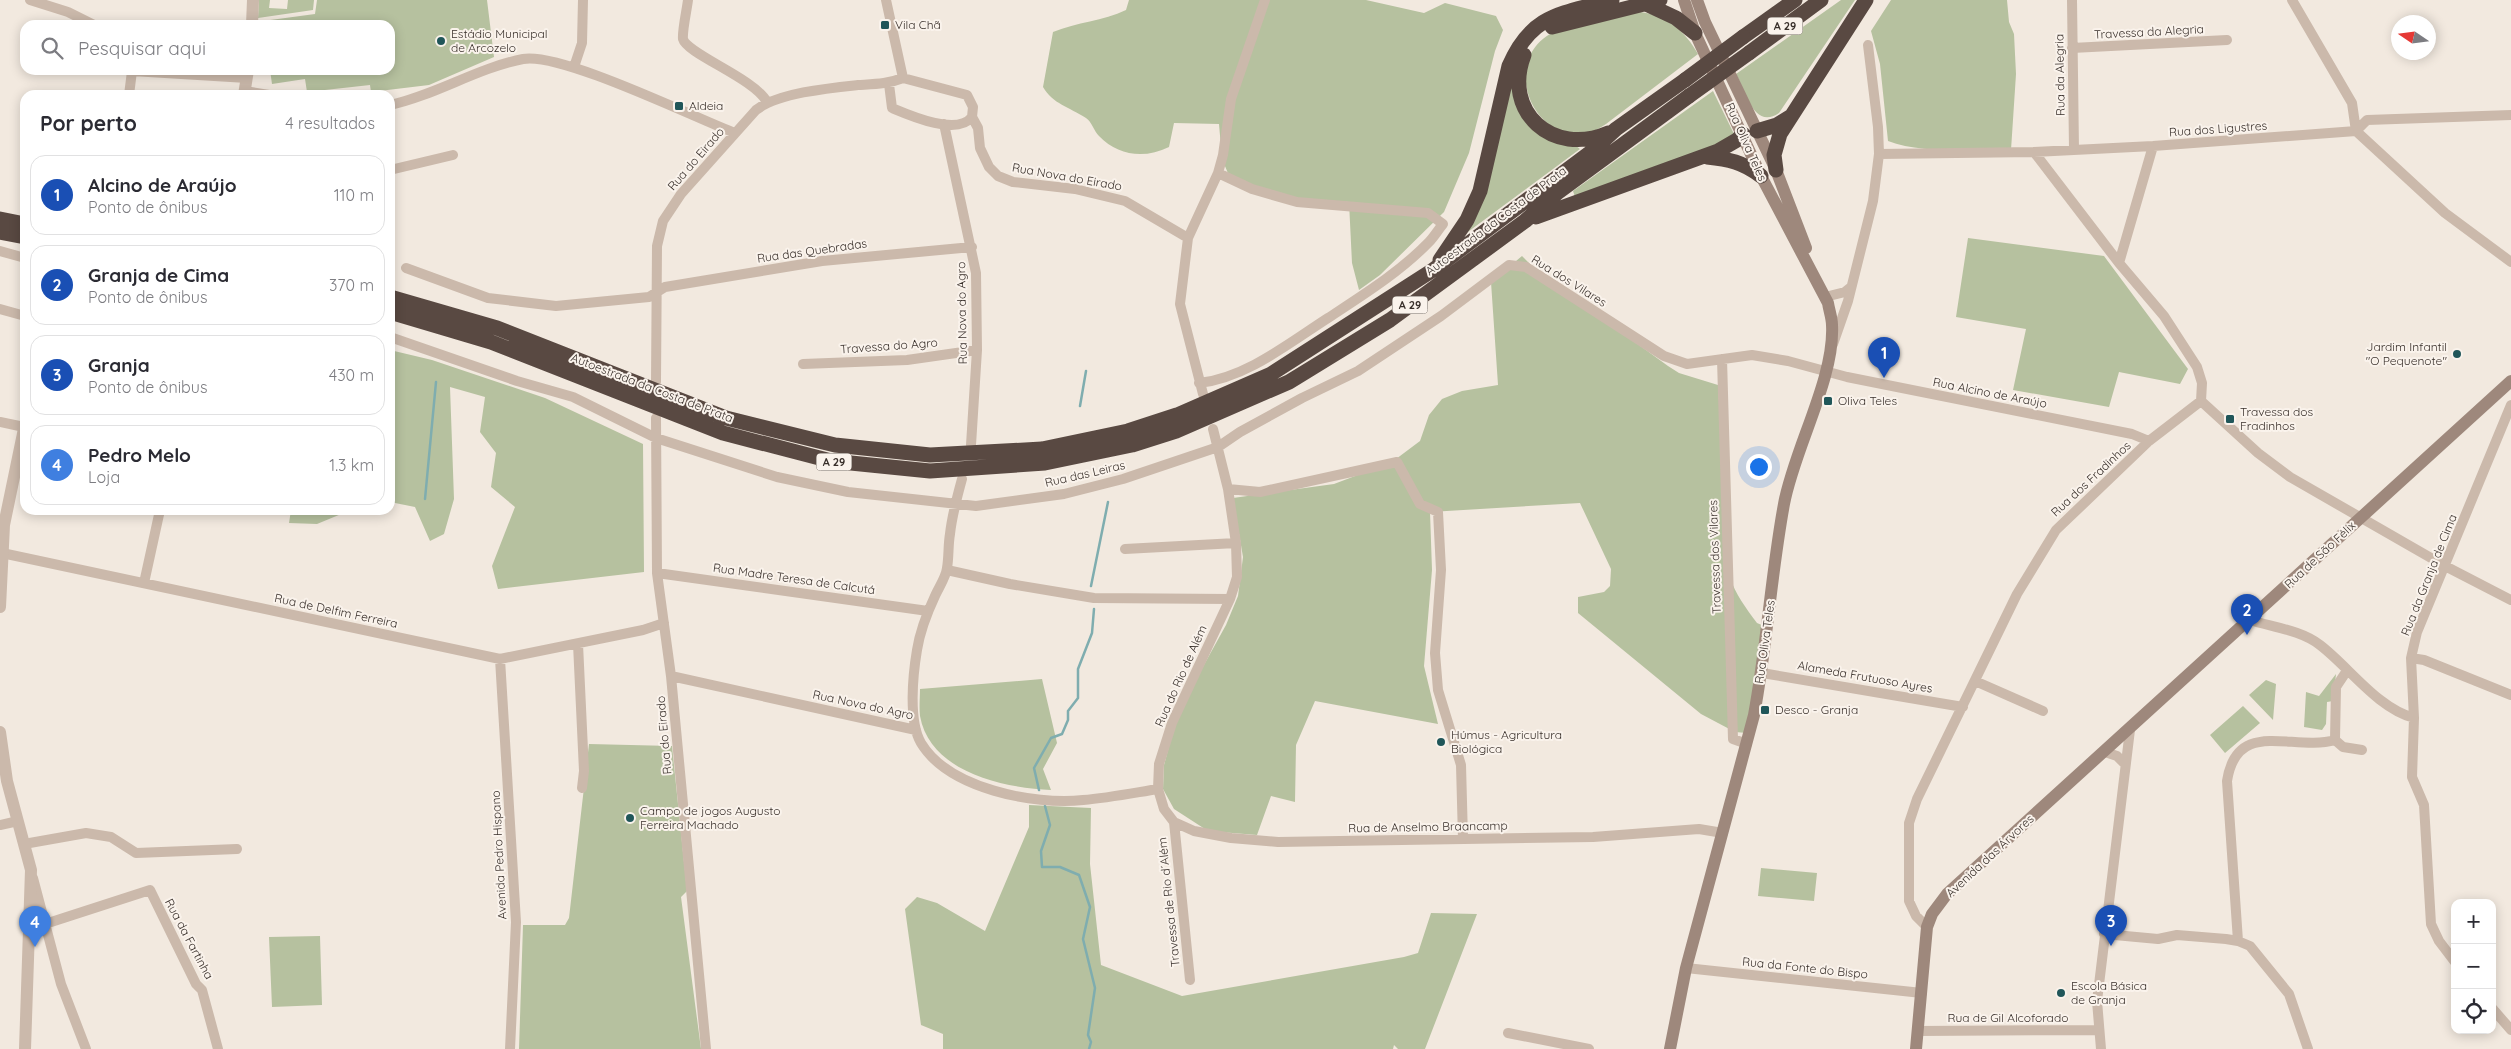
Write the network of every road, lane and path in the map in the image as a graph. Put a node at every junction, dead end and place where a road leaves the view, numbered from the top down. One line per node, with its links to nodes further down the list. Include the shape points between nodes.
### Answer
1 (30, 0): 16 (street)
2 (253, 0): 17 (street)
3 (583, 0): 22 (street, via 582,43)
4 (688, 0): 30 (street, via 683,39 689,48 736,74 763,94)
5 (886, 0): 25 (street)
6 (1265, 0): 48 (street, via 1231,99)
7 (1612, 0): 62 (highway, via 1546,19 1526,35 1517,48 1480,191 1467,220)
8 (1684, 0): 18 (main road, Rua Oliva Teles)
9 (1795, 0): 36 (highway, Autoestrada da Costa de Prata / A 29, bridge)
10 (1821, 0): 51 (highway, Autoestrada da Costa de Prata / A 29, bridge, via 1557,192)
11 (1866, 0): 33 (highway)
12 (2072, 0): 21 (street, Rua da Alegria)
13 (2292, 0): 38 (street, via 2352,103)
14 (1697, 1): 37 (main road, Rua Oliva Teles, via 1744,104)
15 (1653, 2): 18 (highway); 36 (highway, via 1553,26 1539,36 1525,53 1518,70 1523,104 1544,132 1581,140)
16 (84, 20)
17 (252, 20)
18 (1695, 33): 37 (main road, Rua Oliva Teles, via 1732,112)
19 (2227, 40): 21 (street, Travessa da Alegria)
20 (1868, 45): 43 (street, Rua Oliva Teles)
21 (2072, 48): 41 (street, Rua da Alegria)
22 (574, 67): 31 (street, via 525,59); 39 (street)
23 (131, 75): 28 (street)
24 (173, 75): 26 (street)
25 (903, 78): 27 (street); 34 (street, Rua Nova do Eirado, via 967,95 973,107)
26 (246, 84): 29 (street)
27 (889, 84): 30 (street, via 819,90); 35 (street, via 892,108)
28 (130, 90)
29 (259, 90)
30 (767, 102): 39 (street, Rua do Eirado)
31 (395, 104)
32 (2511, 115): 38 (street, via 2367,120)
33 (1792, 116): 37 (highway, via 1777,125); 47 (highway, via 1776,146)
34 (972, 117): 35 (street, via 968,122 955,126); 55 (street, Rua Nova do Eirado, via 978,128 980,148 989,167 998,176 1013,182 1075,189 1125,201)
35 (944, 124): 56 (street, Rua Nova do Agro)
36 (1616, 129): 62 (highway, Autoestrada da Costa de Prata / A 29, via 1591,152)
37 (1748, 130): 45 (highway, via 1718,152); 47 (main road, Rua Oliva Teles); 49 (main road, Rua Oliva Teles)
38 (2356, 131): 40 (street, Rua dos Ligustres); 59 (street, via 2445,213)
39 (735, 134): 64 (street, Rua do Eirado, via 681,194 663,221 657,246)
40 (2153, 146): 41 (street, Rua dos Ligustres); 60 (street)
41 (2074, 149): 42 (street, Rua dos Ligustres)
42 (2034, 152): 43 (street, Rua dos Ligustres); 60 (street)
43 (1879, 154): 65 (street, Rua Oliva Teles, via 1873,201)
44 (453, 155): 46 (street)
45 (1703, 156): 49 (highway, via 1733,160); 51 (highway)
46 (395, 169)
47 (1776, 170): 63 (main road, Rua Oliva Teles)
48 (1218, 173): 55 (street); 79 (street, via 1252,189 1297,202 1428,213 1442,224 1430,242 1383,282 1277,350 1233,374)
49 (1761, 176): 63 (main road, Rua Oliva Teles)
50 (0, 219): 52 (highway)
51 (1526, 221): 69 (highway, Autoestrada da Costa de Prata / A 29, via 1390,320 1289,382 1176,431 1132,445 1045,463 930,471 831,461 723,433 491,342)
52 (20, 223)
53 (0, 232): 54 (highway)
54 (20, 236)
55 (1188, 238): 79 (street, via 1180,304)
56 (972, 247): 64 (street, Rua das Quebradas, via 822,261); 72 (street, Rua Nova do Agro, via 976,272)
57 (0, 251): 58 (street)
58 (20, 257)
59 (2511, 262)
60 (2119, 263): 81 (street, via 2164,316 2197,366 2202,383)
61 (406, 268): 64 (street, Rua das Quebradas, via 488,298 556,306 649,297)
62 (1433, 270): 66 (highway, Autoestrada da Costa de Prata / A 29, via 1271,374 1177,416 1128,431 1042,449 930,455 835,445 726,418 497,328)
63 (1816, 279): 67 (main road, Rua Oliva Teles)
64 (657, 292): 78 (street, Rua do Eirado)
65 (1849, 292): 67 (street, via 1841,302); 73 (street, Rua Oliva Teles)
66 (395, 298)
67 (1827, 301): 73 (main road, Rua Oliva Teles, via 1832,324)
68 (0, 309): 70 (street)
69 (395, 313)
70 (20, 315)
71 (395, 339): 87 (street, Rua das Leiras, via 573,397)
72 (976, 350): 75 (street, Travessa do Agro, via 907,360); 89 (street, Rua Nova do Agro)
73 (1830, 352): 76 (main road, Rua Oliva Teles)
74 (1722, 359): 76 (street, Rua dos Vilares, via 1752,355); 90 (street, Rua dos Vilares, via 1687,364 1664,356 1526,267 1509,265 1441,316 1358,371 1302,398); 125 (street, Travessa dos Vilares, via 1733,739)
75 (803, 364)
76 (1826, 371): 88 (street, Rua Alcino de Araújo, via 2132,434); 114 (main road, Rua Oliva Teles, via 1790,473)
77 (2511, 381): 96 (main road, Rua de São Félix)
78 (656, 382)
79 (1199, 383): 80 (street)
80 (1203, 394)
81 (2201, 401): 88 (street, Rua dos Fradinhos); 96 (street, via 2258,453 2290,477)
82 (2511, 405): 100 (street, Rua da Granja de Cima)
83 (656, 418): 87 (street, Rua do Eirado)
84 (0, 422): 85 (street)
85 (20, 425)
86 (1213, 429): 90 (street, Rua do Rio de Além)
87 (656, 438): 94 (street, Rua das Leiras, via 809,485); 102 (street, Rua do Eirado)
88 (2149, 441): 116 (street, Rua dos Fradinhos, via 2056,530 2017,594)
89 (971, 445)
90 (1218, 447): 93 (street, Rua do Rio de Além); 94 (street, Rua das Leiras, via 1123,479 1064,494 976,506)
91 (20, 450): 99 (street, via 4,525)
92 (962, 479): 94 (street, Rua Nova do Agro)
93 (1228, 489): 97 (street, Rua do Rio de Além); 136 (street, via 1260,492 1396,462 1420,504 1438,512 1441,570 1435,653 1438,690 1461,765)
94 (954, 505): 101 (street, Rua Nova do Agro)
95 (159, 515): 103 (street)
96 (2360, 518): 100 (street); 108 (main road, Rua de São Félix)
97 (1236, 543): 98 (street); 104 (street, Rua do Rio de Além, via 1237,577)
98 (1125, 549)
99 (2, 553): 103 (street, Rua de Delfim Ferreira); 106 (street)
100 (2445, 566): 105 (street); 111 (street, Rua da Granja de Cima)
101 (947, 570): 104 (street, via 1094,598); 107 (street, Rua Nova do Agro)
102 (657, 573): 107 (street, Rua Madre Teresa de Calcutá); 109 (street, Rua do Eirado)
103 (144, 583): 112 (street, Rua de Delfim Ferreira)
104 (1230, 599): 131 (street, Rua do Rio de Além, via 1172,723 1159,764)
105 (2511, 600)
106 (0, 608)
107 (928, 611): 121 (street, Rua Nova do Agro, via 917,651 912,699)
108 (2250, 620): 113 (street, via 2299,634 2319,644); 122 (main road, Rua de São Félix)
109 (664, 623): 110 (street, Rua de Delfim Ferreira); 115 (street, Rua do Eirado)
110 (578, 644): 112 (street, Rua de Delfim Ferreira); 130 (street)
111 (2411, 658): 117 (street, via 2424,660); 120 (street, Rua da Granja de Cima)
112 (500, 659): 157 (street, Avenida Pedro Hispano, via 516,922)
113 (2346, 672): 120 (street, via 2402,715); 124 (street, via 2336,687)
114 (1762, 673): 118 (street, Alameda Frutuoso Ayres); 125 (main road, Rua Oliva Teles)
115 (671, 676): 121 (street, Rua Nova do Agro); 158 (street, Rua do Eirado)
116 (1975, 682): 118 (street, Rua dos Fradinhos); 119 (street)
117 (2511, 695)
118 (1963, 707): 142 (street, Rua dos Fradinhos, via 1909,823 1909,901 1916,916)
119 (2043, 711)
120 (2414, 718): 145 (street, Rua da Granja de Cima, via 2412,778 2424,805 2431,924)
121 (916, 730): 131 (street, via 920,742 941,764 957,776 992,790 1043,799 1082,800)
122 (2130, 730): 127 (main road, Avenida das Árvores); 128 (street)
123 (0, 732): 129 (street)
124 (2335, 740): 126 (street, via 2343,747); 144 (street, via 2322,743 2253,742 2229,765 2227,781)
125 (1747, 744): 135 (main road, Rua Oliva Teles)
126 (2362, 750)
127 (2105, 752): 128 (street, via 2117,756); 142 (main road, Avenida das Árvores, via 1947,894)
128 (2125, 764): 143 (street)
129 (2, 768): 132 (street)
130 (582, 788)
131 (1158, 789): 133 (street, via 1164,809)
132 (18, 821): 134 (street); 137 (street)
133 (1174, 822): 136 (street, Rua de Anselmo Braancamp, via 1194,832 1278,842); 147 (street, Travessa de Rio d´Além)
134 (0, 825)
135 (1723, 833): 136 (street, Rua de Anselmo Braancamp, via 1699,829 1594,837); 146 (main road, Rua Oliva Teles)
136 (1463, 839)
137 (24, 844): 138 (street, via 86,833 111,837 136,853); 139 (street)
138 (237, 849)
139 (31, 870): 140 (street); 141 (street)
140 (28, 916): 141 (street); 154 (street)
141 (44, 919): 155 (street, via 61,984); 156 (street, Rua da Fartinha, via 150,890 196,984 202,990)
142 (1927, 927): 148 (main road, Avenida das Árvores)
143 (2104, 934): 144 (street, via 2158,939 2177,935); 150 (street, via 2097,1001)
144 (2238, 940): 163 (street, via 2250,946 2289,994)
145 (2451, 957)
146 (1686, 968): 148 (street, Rua da Fonte do Bispo); 160 (main road, Rua Oliva Teles)
147 (1190, 980)
148 (1922, 993): 152 (main road, Avenida das Árvores)
149 (2496, 1013): 151 (street)
150 (2098, 1030): 152 (street, Rua de Gil Alcoforado); 162 (street)
151 (2511, 1030)
152 (1918, 1031): 161 (main road, Avenida das Árvores)
153 (1508, 1033): 159 (street)
154 (25, 1049)
155 (86, 1049)
156 (218, 1049)
157 (510, 1049)
158 (706, 1049)
159 (1589, 1049)
160 (1670, 1049)
161 (1916, 1049)
162 (2101, 1049)
163 (2308, 1049)

